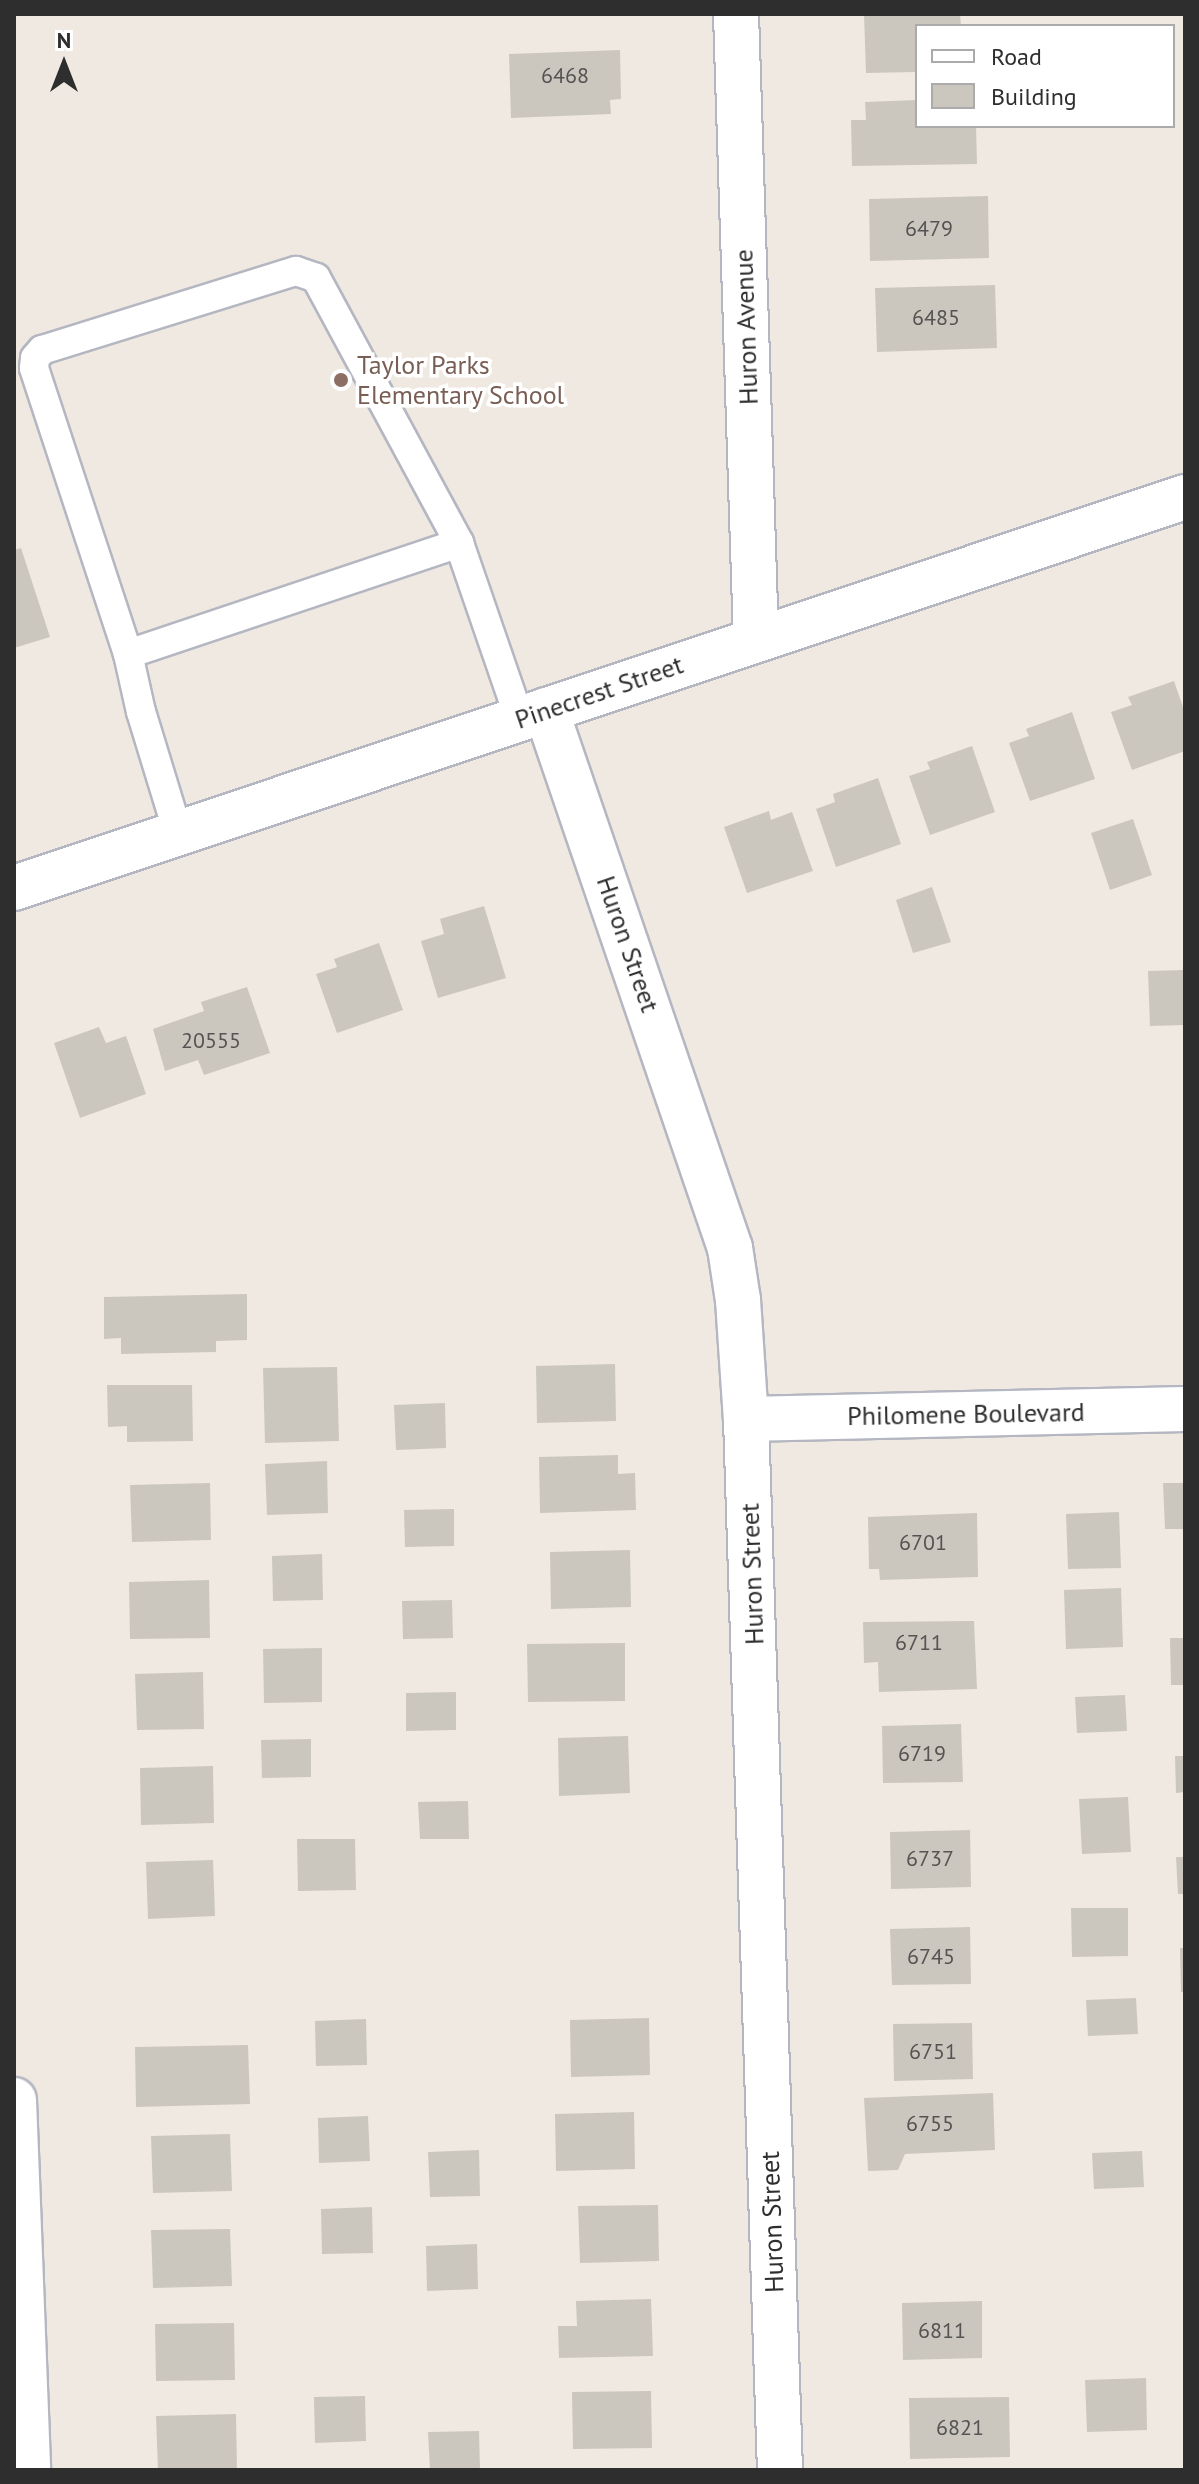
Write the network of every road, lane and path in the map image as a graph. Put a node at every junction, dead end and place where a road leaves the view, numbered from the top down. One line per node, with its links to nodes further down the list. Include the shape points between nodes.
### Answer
1 (736, 14): 4 (street, Huron Avenue)
2 (1185, 497): 4 (street, Pinecrest Street)
3 (459, 543): 5 (lane); 5 (lane, via 316,278 307,273 296,271 42,350 34,368); 6 (lane)
4 (756, 640): 6 (street, Pinecrest Street)
5 (128, 654): 7 (lane)
6 (533, 715): 7 (street, Pinecrest Street); 10 (street, Huron Street, via 730,1248)
7 (179, 836): 8 (street, Pinecrest Street)
8 (14, 888)
9 (1185, 1409): 10 (street, Philomene Boulevard)
10 (746, 1419): 13 (street, Huron Street)
11 (14, 2100): 12 (street)
12 (28, 2470)
13 (780, 2470)

